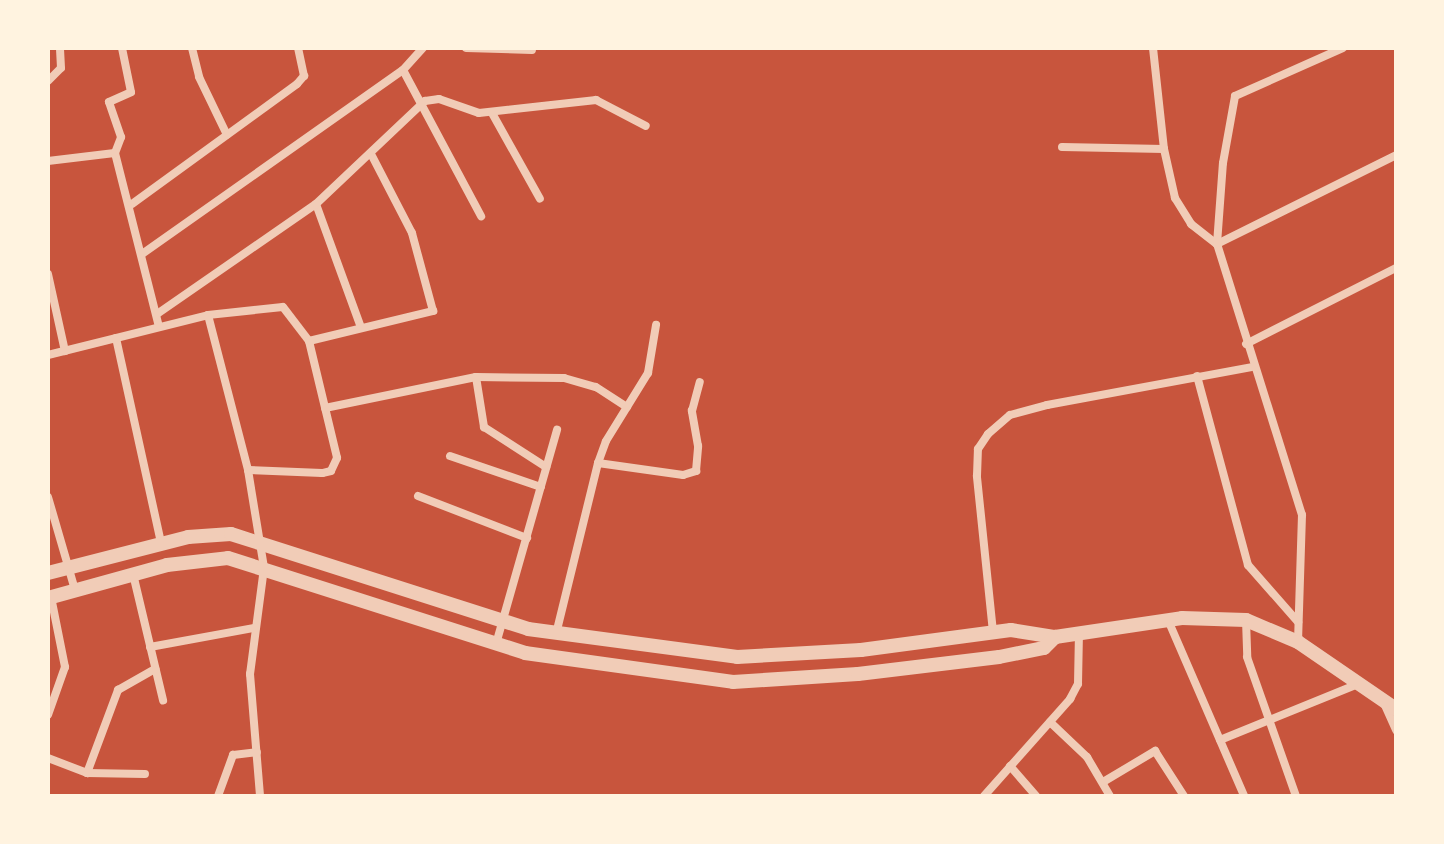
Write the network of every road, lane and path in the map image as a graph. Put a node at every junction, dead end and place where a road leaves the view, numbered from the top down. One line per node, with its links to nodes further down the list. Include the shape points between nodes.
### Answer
1 (60, 48): 11 (street, via 61,68)
2 (122, 48): 18 (street, via 131,92 109,102 121,137)
3 (192, 48): 15 (street, via 199,77)
4 (298, 48): 15 (street, via 304,76)
5 (423, 48): 10 (street)
6 (466, 48): 9 (street)
7 (1153, 48): 17 (street)
8 (1343, 48): 26 (street, via 1235,96 1229,111)
9 (532, 50)
10 (403, 70): 12 (street); 27 (street)
11 (48, 81)
12 (422, 105): 13 (street, via 439,99); 19 (street); 25 (street)
13 (492, 113): 14 (street, via 596,100); 22 (street)
14 (646, 126)
15 (227, 135): 23 (street)
16 (1062, 147): 17 (street)
17 (1164, 149): 26 (street, via 1184,214)
18 (115, 153): 21 (street); 23 (street)
19 (371, 154): 24 (street); 32 (street, via 412,233 433,311)
20 (1396, 155): 26 (street)
21 (48, 161)
22 (540, 199)
23 (132, 204): 27 (street)
24 (316, 204): 30 (street); 32 (street)
25 (481, 216)
26 (1217, 244): 37 (street)
27 (142, 254): 30 (street)
28 (1396, 268): 37 (street)
29 (48, 274): 38 (street)
30 (157, 314): 34 (street)
31 (208, 315): 34 (street); 36 (street, via 283,307); 50 (street)
32 (360, 325): 36 (street)
33 (656, 325): 44 (street, via 648,373)
34 (159, 327): 35 (street)
35 (116, 338): 38 (street); 56 (street)
36 (309, 341): 45 (street)
37 (1246, 344): 40 (street)
38 (65, 351): 39 (street)
39 (48, 355)
40 (1252, 367): 41 (street); 66 (street, via 1302,515)
41 (1197, 376): 66 (street, via 1248,565); 68 (street, via 1010,415 988,434 978,449 977,476)
42 (476, 377): 44 (street, via 564,378 596,387); 45 (street); 49 (street, via 484,427)
43 (700, 382): 48 (street, via 692,411 696,471 683,475)
44 (627, 407): 48 (street)
45 (325, 408): 50 (street, via 337,458 331,471)
46 (557, 430): 49 (street)
47 (450, 456): 51 (street)
48 (598, 463): 70 (street)
49 (546, 467): 51 (street)
50 (248, 470): 55 (street)
51 (541, 487): 54 (street)
52 (418, 496): 54 (street)
53 (48, 497): 57 (street)
54 (527, 538): 65 (street)
55 (260, 540): 56 (street, via 219,534); 58 (street); 65 (street)
56 (161, 543): 57 (street)
57 (68, 567): 59 (street); 61 (street)
58 (264, 568): 60 (street, via 216,558); 67 (street); 73 (street)
59 (48, 573)
60 (133, 574): 61 (street); 74 (street)
61 (75, 590): 62 (street)
62 (50, 597): 79 (street, via 65,667)
63 (1168, 620): 64 (street); 69 (street); 83 (street)
64 (1246, 620): 72 (street); 80 (street, via 1247,657)
65 (503, 621): 70 (street); 73 (street)
66 (1298, 622): 72 (street)
67 (254, 628): 74 (street); 84 (street, via 250,674)
68 (993, 632): 70 (street, via 861,650 737,657); 71 (street, via 1026,630)
69 (1079, 634): 71 (street); 81 (street, via 1078,684)
70 (556, 635)
71 (1055, 637): 73 (street, via 1044,648 999,657 733,682 553,659)
72 (1298, 642): 76 (street)
73 (496, 644)
74 (150, 647): 75 (street)
75 (155, 669): 77 (street); 87 (street, via 118,690)
76 (1358, 684): 78 (street); 80 (street)
77 (163, 700)
78 (1390, 706): 82 (street)
79 (48, 715)
80 (1270, 721): 83 (street); 97 (street)
81 (1050, 722): 86 (street); 89 (street, via 1087,757)
82 (1396, 730)
83 (1220, 740): 96 (street)
84 (257, 752): 90 (street, via 233,755); 91 (street)
85 (48, 758): 87 (street)
86 (1010, 766): 92 (street); 93 (street)
87 (87, 773): 88 (street)
88 (145, 774)
89 (1103, 782): 94 (street); 95 (street, via 1155,751)
90 (218, 796)
91 (260, 796)
92 (984, 796)
93 (1036, 796)
94 (1110, 796)
95 (1184, 796)
96 (1244, 796)
97 (1296, 796)

